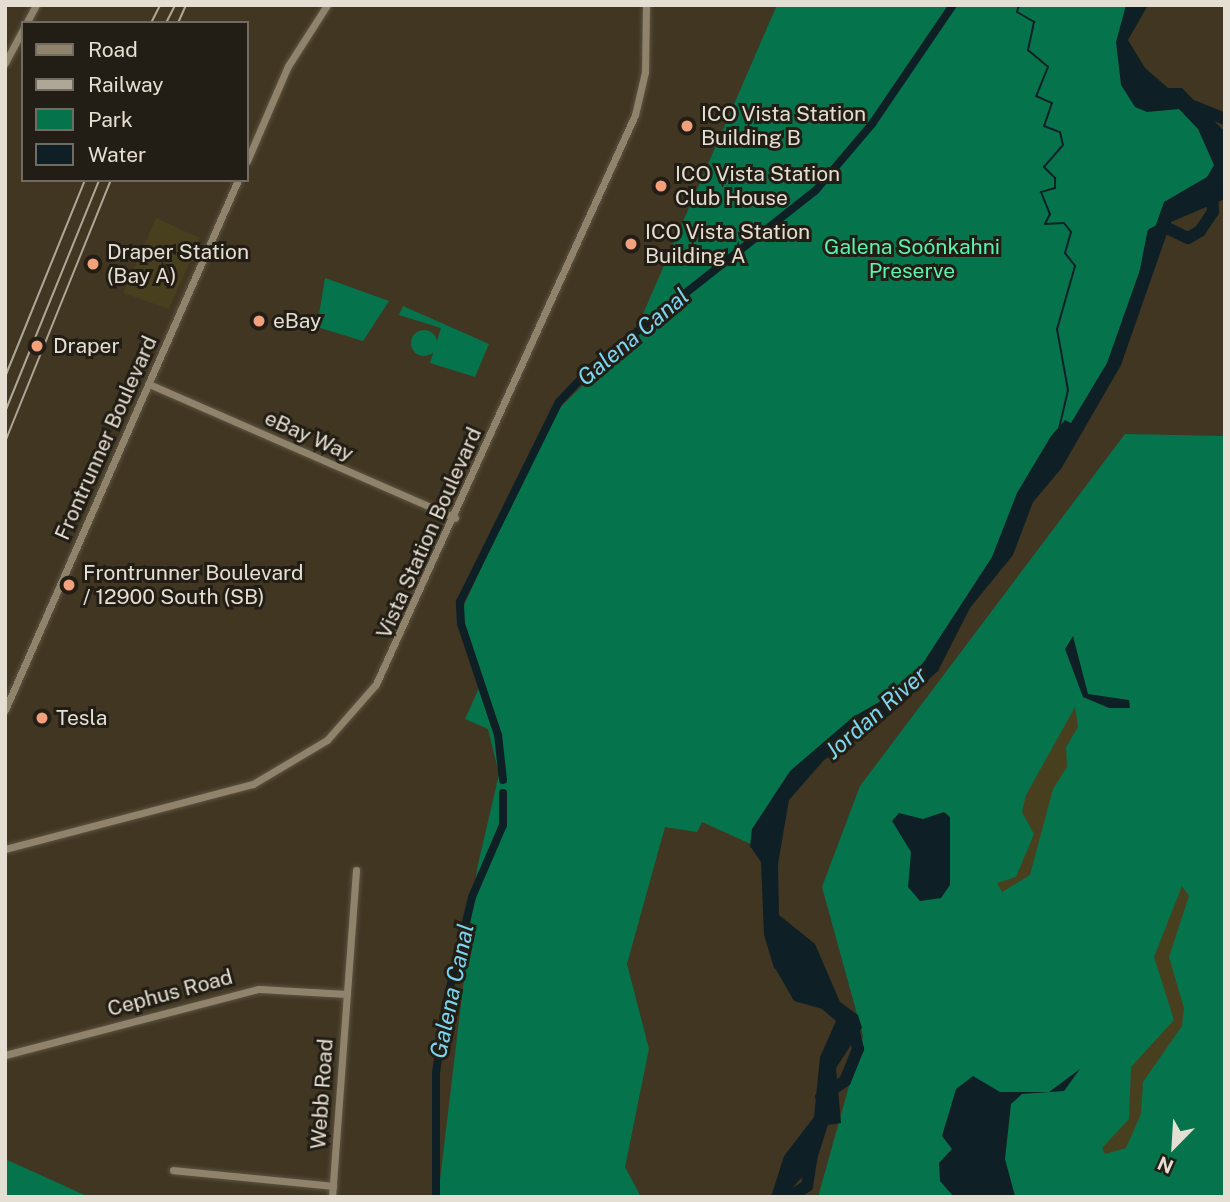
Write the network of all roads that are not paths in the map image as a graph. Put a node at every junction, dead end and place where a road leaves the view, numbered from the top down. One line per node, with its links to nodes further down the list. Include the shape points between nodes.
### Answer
1 (327, 5): 5 (street, via 288,66)
2 (646, 5): 8 (street, Vista Station Boulevard, via 645,72 635,115)
3 (21, 33): 4 (street)
4 (5, 63)
5 (248, 159)
6 (237, 182): 7 (street, Frontrunner Boulevard)
7 (149, 384): 8 (street, eBay Way); 9 (street, Frontrunner Boulevard)
8 (456, 518): 10 (street, Vista Station Boulevard, via 384,672 342,726 308,755 231,792)
9 (5, 710)
10 (5, 849)
11 (356, 870): 12 (street, Webb Road)
12 (347, 994): 13 (street, Cephus Road, via 259,989); 15 (street, Webb Road)
13 (5, 1055)
14 (173, 1170): 15 (street)
15 (332, 1186): 16 (street, Webb Road)
16 (332, 1197)

